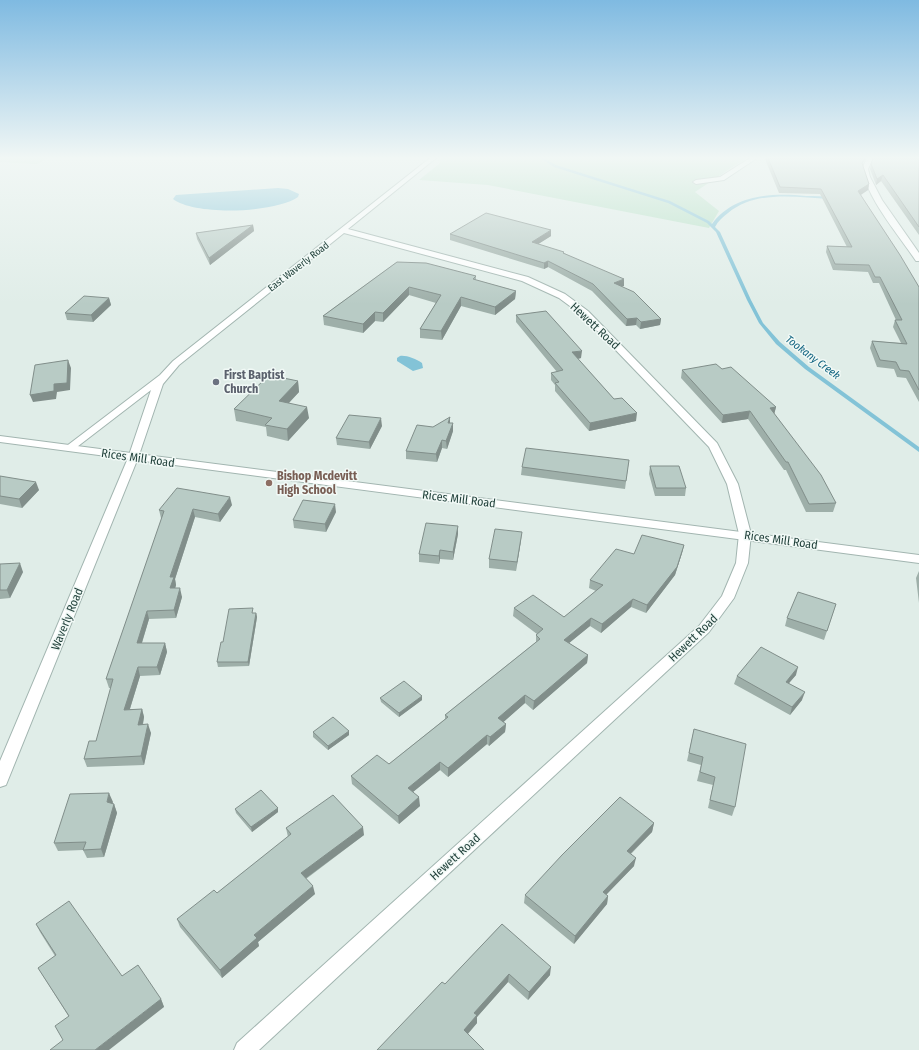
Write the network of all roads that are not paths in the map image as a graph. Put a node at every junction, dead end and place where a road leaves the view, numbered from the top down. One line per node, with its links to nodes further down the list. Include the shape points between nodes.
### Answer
1 (372, 207): 3 (street, East Waverly Road)
2 (884, 207): 4 (street)
3 (343, 230): 5 (street, East Waverly Road); 9 (street, Hewett Road, via 525,279 562,296 585,313 713,445 733,482)
4 (919, 259)
5 (163, 376): 7 (street, East Waverly Road); 8 (street, East Waverly Road, via 156,388)
6 (0, 439): 7 (street, Rices Mill Road)
7 (69, 448): 8 (street, Rices Mill Road)
8 (133, 458): 9 (street, Rices Mill Road); 11 (street, Waverly Road)
9 (745, 536): 10 (street, Rices Mill Road); 12 (street, Hewett Road, via 743,564 738,579 721,609 704,629)
10 (919, 559)
11 (0, 780)
12 (244, 1050)

